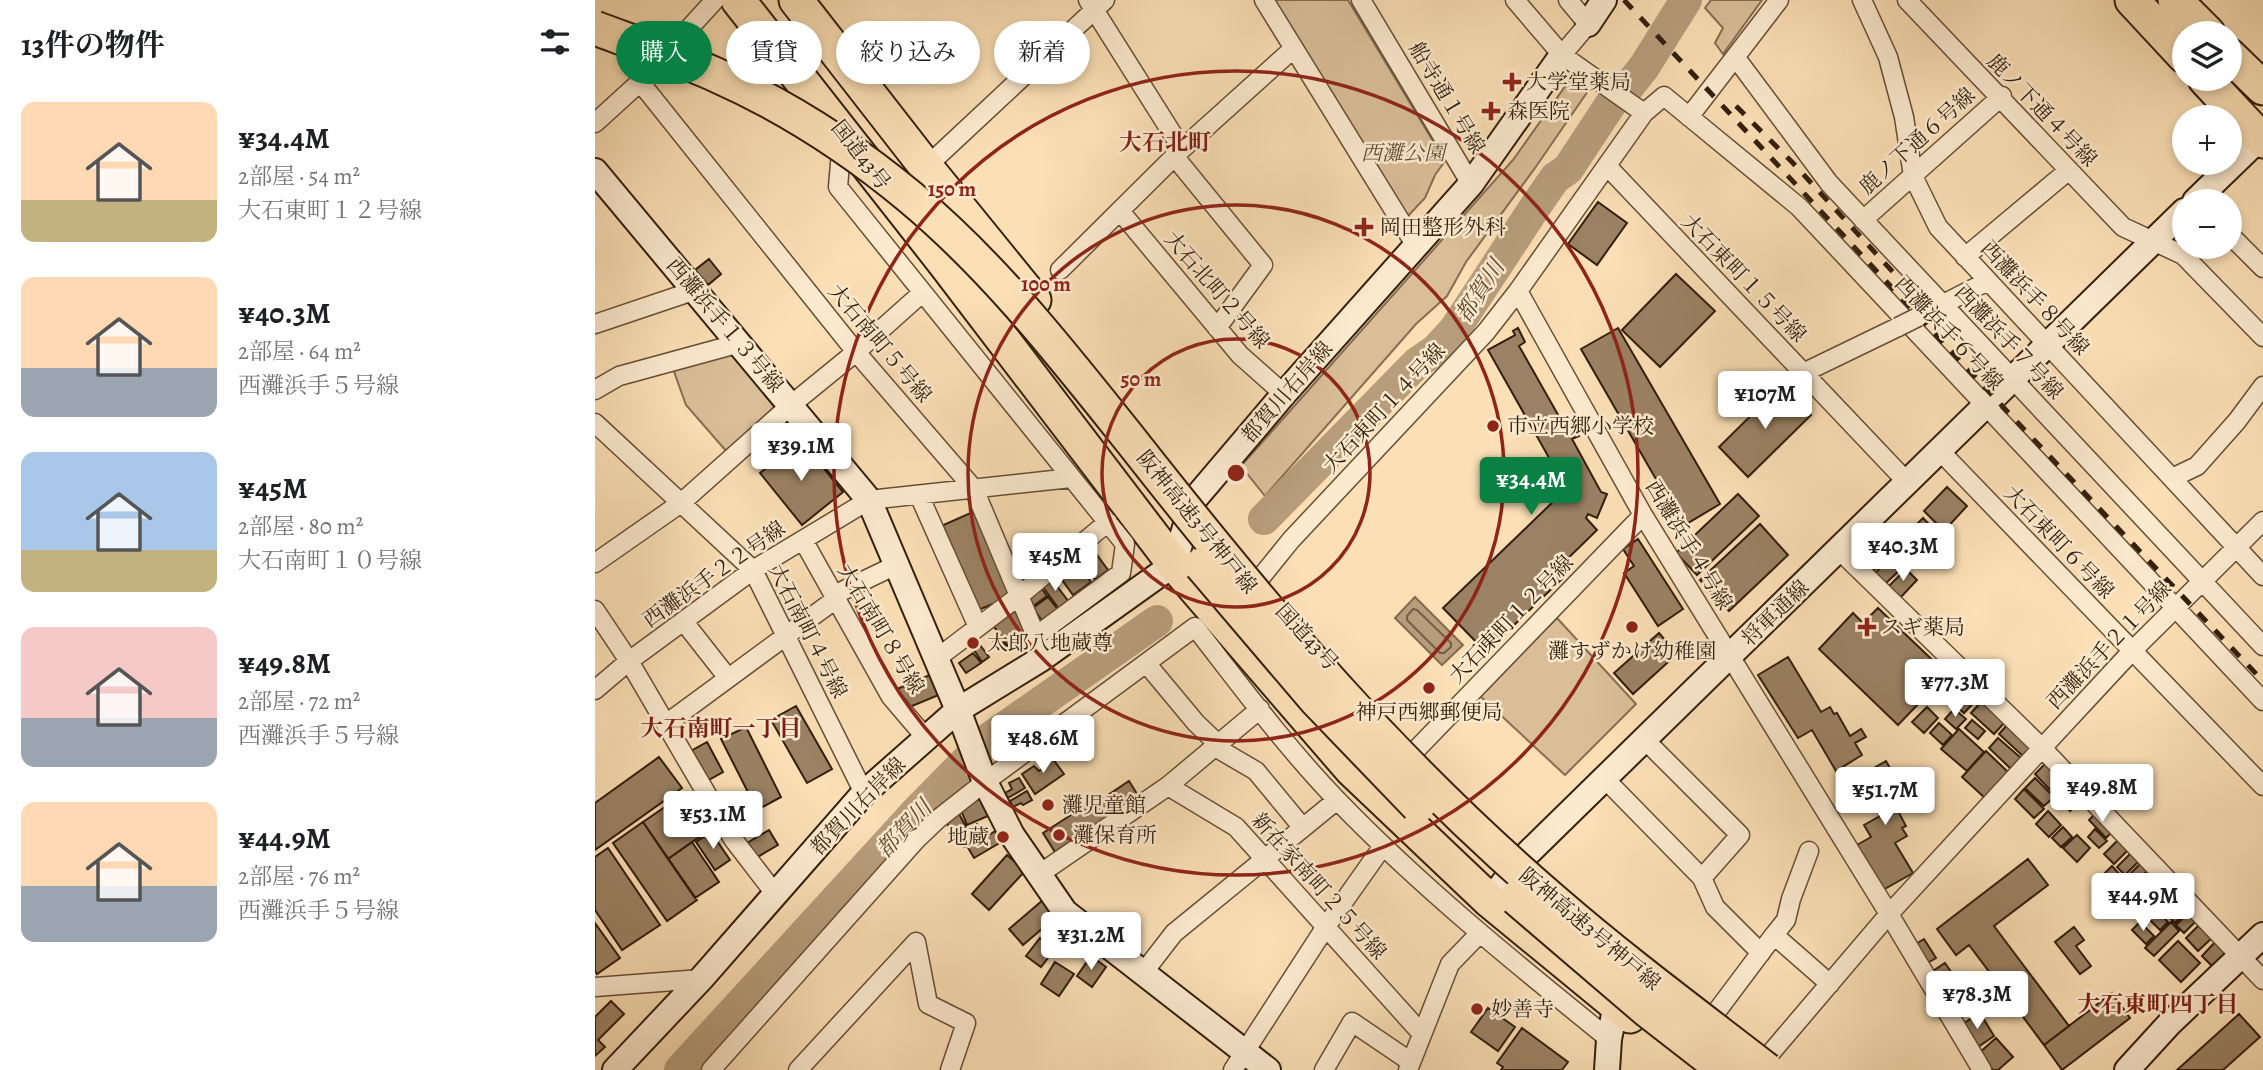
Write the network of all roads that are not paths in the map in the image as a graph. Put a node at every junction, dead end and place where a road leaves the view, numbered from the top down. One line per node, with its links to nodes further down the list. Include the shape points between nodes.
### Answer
1 (715, 0): 15 (street)
2 (738, 0): 33 (highway, 国道43号)
3 (796, 0): 37 (highway, 国道43号)
4 (1264, 0): 20 (street)
5 (1361, 0): 41 (street, 船寺通１号線)
6 (1515, 0): 22 (street)
7 (1568, 0): 17 (street)
8 (1604, 0): 17 (street, 都賀川右岸線)
9 (1779, 0): 23 (street)
10 (1862, 0): 40 (street, 西灘浜手８号線, via 1888,57)
11 (1907, 0): 29 (street, 鹿ノ下通４号線)
12 (2132, 0): 19 (highway)
13 (2175, 0): 16 (highway)
14 (1096, 4): 35 (street); 37 (street)
15 (696, 21)
16 (2196, 21)
17 (1588, 24): 22 (street, 都賀川右岸線)
18 (595, 28): 150 (highway, 阪神高速3号神戸線, bridge, via 714,74 791,115 857,157 953,234 1051,340 1264,605 1405,761 1557,904)
19 (2172, 43)
20 (1293, 49): 35 (street); 47 (street)
21 (595, 52): 160 (highway, 阪神高速3号神戸線, bridge, via 746,114 814,153 896,213 944,256 1039,358 1245,619 1386,775 1541,921)
22 (1562, 55): 30 (street); 41 (street, 都賀川右岸線)
23 (1736, 58): 31 (street); 44 (street, 西灘浜手７号線, via 1829,183)
24 (2242, 68): 27 (highway)
25 (638, 84): 32 (street)
26 (642, 84): 62 (street, 大石南町５号線)
27 (2263, 88)
28 (2217, 91): 34 (highway)
29 (2001, 97): 38 (street, 鹿ノ下通４号線); 40 (street, 鹿ノ下通６号線)
30 (1640, 110): 31 (street, 大石東町１４号線, via 1664,96); 36 (street, 大石東町１４号線)
31 (1689, 117): 69 (street, 西灘浜手６号線, via 1799,207)
32 (595, 123)
33 (843, 132): 55 (street, via 838,187); 87 (highway, 国道43号)
34 (2262, 138): 42 (street, 将軍通線)
35 (1178, 153): 43 (street); 58 (street, via 1263,265)
36 (1607, 166): 54 (street, 大石東町１４号線); 63 (street, 大石東町１５号線)
37 (926, 167): 78 (highway, 国道43号)
38 (2069, 170): 46 (street, 鹿ノ下通４号線, via 2123,227); 49 (street)
39 (595, 171): 53 (street, 西灘浜手１３号線)
40 (1913, 176): 44 (street, 鹿ノ下通６号線); 49 (street, 西灘浜手８号線, via 1938,227)
41 (1471, 184): 47 (street, 都賀川右岸線)
42 (2208, 189)
43 (1120, 211): 51 (street); 58 (street, 大石北町２号線)
44 (1863, 220): 56 (street, 西灘浜手７号線)
45 (2172, 223): 46 (street, 将軍通線)
46 (2152, 242): 59 (street, 鹿ノ下通４号線, via 2183,255); 61 (street, 将軍通線)
47 (1416, 246): 67 (street, 都賀川右岸線)
48 (2242, 246): 50 (street)
49 (1965, 257): 52 (street, 西灘浜手８号線)
50 (2263, 268)
51 (1060, 270)
52 (1987, 281): 56 (street); 61 (street, 西灘浜手８号線)
53 (697, 290): 57 (street); 60 (street, 西灘浜手１３号線)
54 (1518, 291): 80 (street, 西灘浜手４号線); 91 (street, 大石東町１４号線, via 1486,332)
55 (922, 293): 62 (street); 72 (street)
56 (1944, 305): 63 (street, bridge); 64 (street, 西灘浜手７号線)
57 (595, 324)
58 (1217, 328): 67 (street, 大石北町２号線)
59 (2263, 337)
60 (740, 344): 66 (street, via 619,376); 68 (street, 西灘浜手１３号線)
61 (2048, 345): 64 (street, 将軍通線); 73 (street, 西灘浜手８号線)
62 (856, 352): 68 (street); 75 (street, 大石南町５号線)
63 (1803, 373): 74 (street, 大石東町１５号線)
64 (2014, 379): 69 (street, 将軍通線); 92 (street, 西灘浜手７号線)
65 (2263, 386): 73 (street, via 2197,466)
66 (595, 390)
67 (1284, 394): 78 (street, 都賀川右岸線)
68 (791, 405): 77 (street, 西灘浜手１３号線); 79 (street)
69 (1987, 406): 71 (street, 将軍通線); 95 (street, 西灘浜手６号線)
70 (595, 423): 79 (street, 大石南町４号線)
71 (1939, 450): 74 (street, 将軍通線); 102 (street, 大石東町６号線)
72 (1071, 478): 75 (street, 西灘浜手２２号線); 81 (street)
73 (2172, 478): 84 (street, 西灘浜手８号線)
74 (1907, 482): 85 (street, 将軍通線)
75 (974, 489): 76 (street, 西灘浜手２２号線); 93 (street, 大石南町５号線)
76 (919, 495): 77 (street, 西灘浜手２２号線); 98 (street)
77 (869, 500): 83 (street, 西灘浜手２２号線); 88 (street, 西灘浜手１３号線)
78 (1193, 501): 87 (street, 都賀川右岸線); 91 (highway, 国道43号)
79 (681, 503): 86 (street); 89 (street, 大石南町４号線)
80 (1643, 515): 103 (street, 西灘浜手４号線); 117 (street, 大石東町１２号線)
81 (1108, 522): 93 (street); 101 (street, via 1125,544 1121,573)
82 (2263, 522): 84 (street, 西灘浜手２１号線)
83 (803, 540): 89 (street, 西灘浜手２２号線); 94 (street, 大石南町８号線)
84 (2236, 547): 90 (street, 西灘浜手８号線); 92 (street, 西灘浜手２１号線)
85 (1839, 550): 103 (street, 将軍通線); 116 (street)
86 (595, 563)
87 (1174, 564): 101 (street, 都賀川右岸線); 132 (highway, 国道43号, via 1351,769)
88 (896, 565): 94 (street); 104 (street, 西灘浜手１３号線)
89 (753, 570): 97 (street, 西灘浜手２２号線); 99 (street, 大石南町４号線)
90 (2263, 576)
91 (1257, 582): 117 (highway, 国道43号)
92 (2203, 582): 95 (street, 西灘浜手２１号線); 100 (street, 西灘浜手７号線)
93 (1019, 596): 98 (street); 101 (street, 大石南町５号線)
94 (835, 597): 99 (street); 113 (street, 大石南町８号線, via 891,697)
95 (2175, 608): 102 (street, 西灘浜手２１号線); 109 (street, 西灘浜手６号線)
96 (595, 610): 105 (street)
97 (684, 622): 105 (street, 西灘浜手２２号線); 107 (street)
98 (978, 627): 104 (street)
99 (785, 635): 107 (street); 122 (street, 大石南町４号線)
100 (2263, 646)
101 (1038, 647): 111 (street, 都賀川右岸線)
102 (2132, 651): 116 (street, 西灘浜手２１号線); 121 (street, 大石東町６号線)
103 (1730, 657): 114 (street, 将軍通線); 133 (street, 西灘浜手４号線)
104 (936, 659): 111 (street, 西灘浜手１３号線)
105 (629, 661): 108 (street, 西灘浜手２２号線); 112 (street)
106 (1146, 663): 110 (street, via 1195,627); 115 (street); 118 (street)
107 (728, 678): 112 (street)
108 (595, 690)
109 (2263, 701)
110 (1260, 709): 115 (street); 123 (street)
111 (961, 719): 113 (street, 都賀川右岸線); 118 (street, 西灘浜手１３号線)
112 (666, 724): 131 (street, via 733,839)
113 (926, 738): 122 (street, 都賀川右岸線)
114 (1645, 740): 119 (street, 将軍通線); 130 (street, via 1740,835)
115 (1217, 745): 120 (street); 124 (street, via 1256,771)
116 (2042, 748): 133 (street, 西灘浜手２１号線); 139 (street)
117 (1412, 754): 128 (highway, 国道43号)
118 (983, 777): 129 (street, 西灘浜手１３号線); 153 (street, via 916,840)
119 (1605, 779): 128 (street, 将軍通線); 130 (street)
120 (1168, 786): 127 (street, 新在家南町２５号線, via 1236,827); 129 (street)
121 (2263, 786)
122 (864, 793): 131 (street, 都賀川右岸線)
123 (1337, 800): 124 (street); 125 (street)
124 (1303, 828): 127 (street)
125 (1383, 846): 134 (street); 135 (street)
126 (1809, 851): 136 (street, via 1786,920)
127 (1265, 860): 134 (street, 新在家南町２５号線); 140 (street, via 1174,933)
128 (1520, 862): 132 (street, 将軍通線); 146 (highway, 国道43号)
129 (1038, 875): 140 (street, 西灘浜手１３号線, via 1065,912)
130 (1702, 878): 138 (street, via 1715,907)
131 (776, 895): 141 (street, 都賀川右岸線)
132 (1490, 901): 145 (highway, 国道43号)
133 (1889, 914): 143 (street, 西灘浜手２１号線); 161 (street, 西灘浜手４号線)
134 (1325, 928): 147 (street, 新在家南町２５号線); 149 (street)
135 (1479, 934): 147 (street, via 1450,964); 148 (street)
136 (1774, 935): 138 (street); 143 (street)
137 (2263, 935): 139 (street)
138 (1761, 954): 146 (street)
139 (2241, 956): 142 (street); 162 (street)
140 (1143, 973): 149 (street, 西灘浜手１３号線)
141 (701, 979): 144 (street); 152 (street, 都賀川右岸線)
142 (2263, 980)
143 (1829, 984): 150 (street, 西灘浜手２１号線)
144 (595, 987)
145 (1616, 1005): 148 (street); 159 (highway, 国道43号)
146 (1714, 1015): 150 (highway, 国道43号)
147 (1422, 1034): 151 (street)
148 (1609, 1039): 158 (street)
149 (1239, 1061): 156 (street, 西灘浜手１３号線)
150 (1775, 1065)
151 (1410, 1066): 157 (street, via 1352,1021)
152 (615, 1070)
153 (711, 1070)
154 (798, 1070): 155 (street, via 916,942 928,1004 966,1023)
155 (950, 1070)
156 (1268, 1070)
157 (1324, 1070)
158 (1607, 1070)
159 (1702, 1070)
160 (1724, 1070)
161 (1982, 1070)
162 (2127, 1070)

